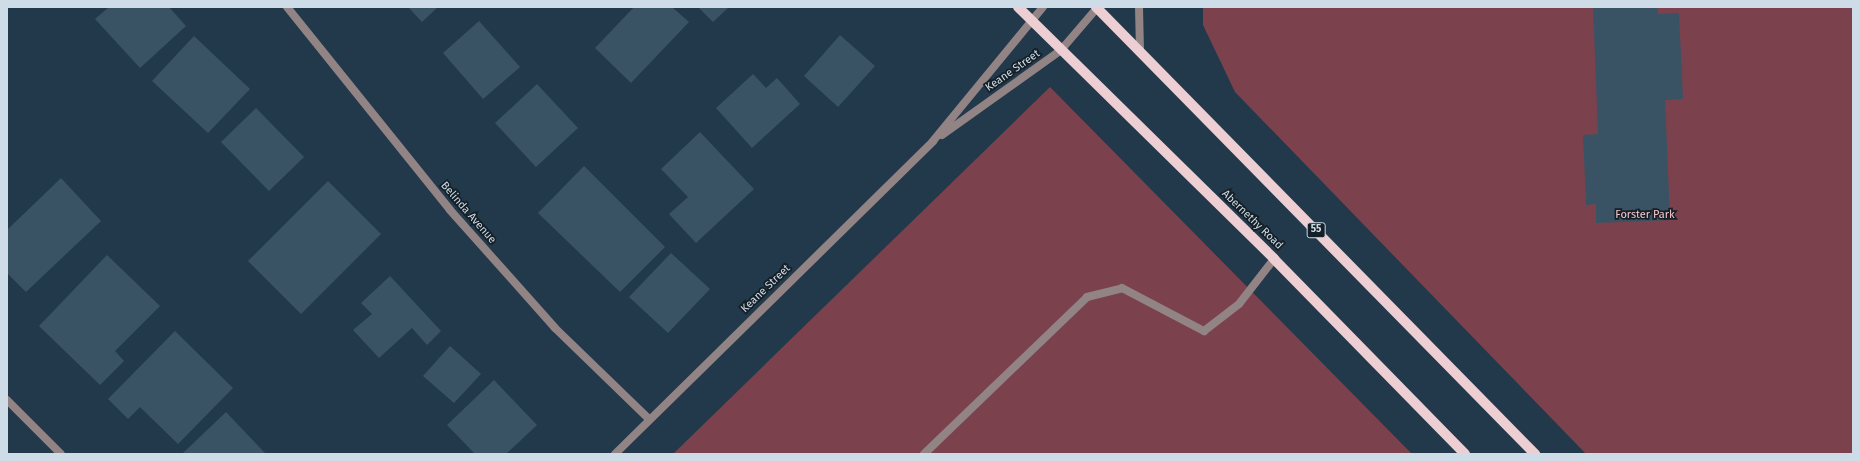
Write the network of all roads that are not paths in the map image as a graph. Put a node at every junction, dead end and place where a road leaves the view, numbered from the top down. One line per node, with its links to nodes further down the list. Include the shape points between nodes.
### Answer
1 (287, 7): 12 (street, Belinda Avenue, via 450,210 556,328)
2 (1018, 7): 6 (main road, Abernethy Road)
3 (1043, 7): 6 (street, Keane Street)
4 (1096, 7): 7 (street, Keane Street); 8 (main road, 55)
5 (1139, 7): 8 (street)
6 (1031, 20): 7 (main road, Abernethy Road); 9 (street, Keane Street)
7 (1062, 50): 9 (street, Keane Street); 10 (main road, Abernethy Road)
8 (1140, 51): 17 (main road, 55)
9 (933, 141): 12 (street, Keane Street)
10 (1274, 258): 15 (street, via 1239,304 1204,331 1122,288 1087,297); 16 (main road, Abernethy Road)
11 (7, 400): 13 (street)
12 (649, 419): 14 (street, Keane Street)
13 (61, 454)
14 (615, 454)
15 (924, 454)
16 (1465, 454)
17 (1535, 454)

